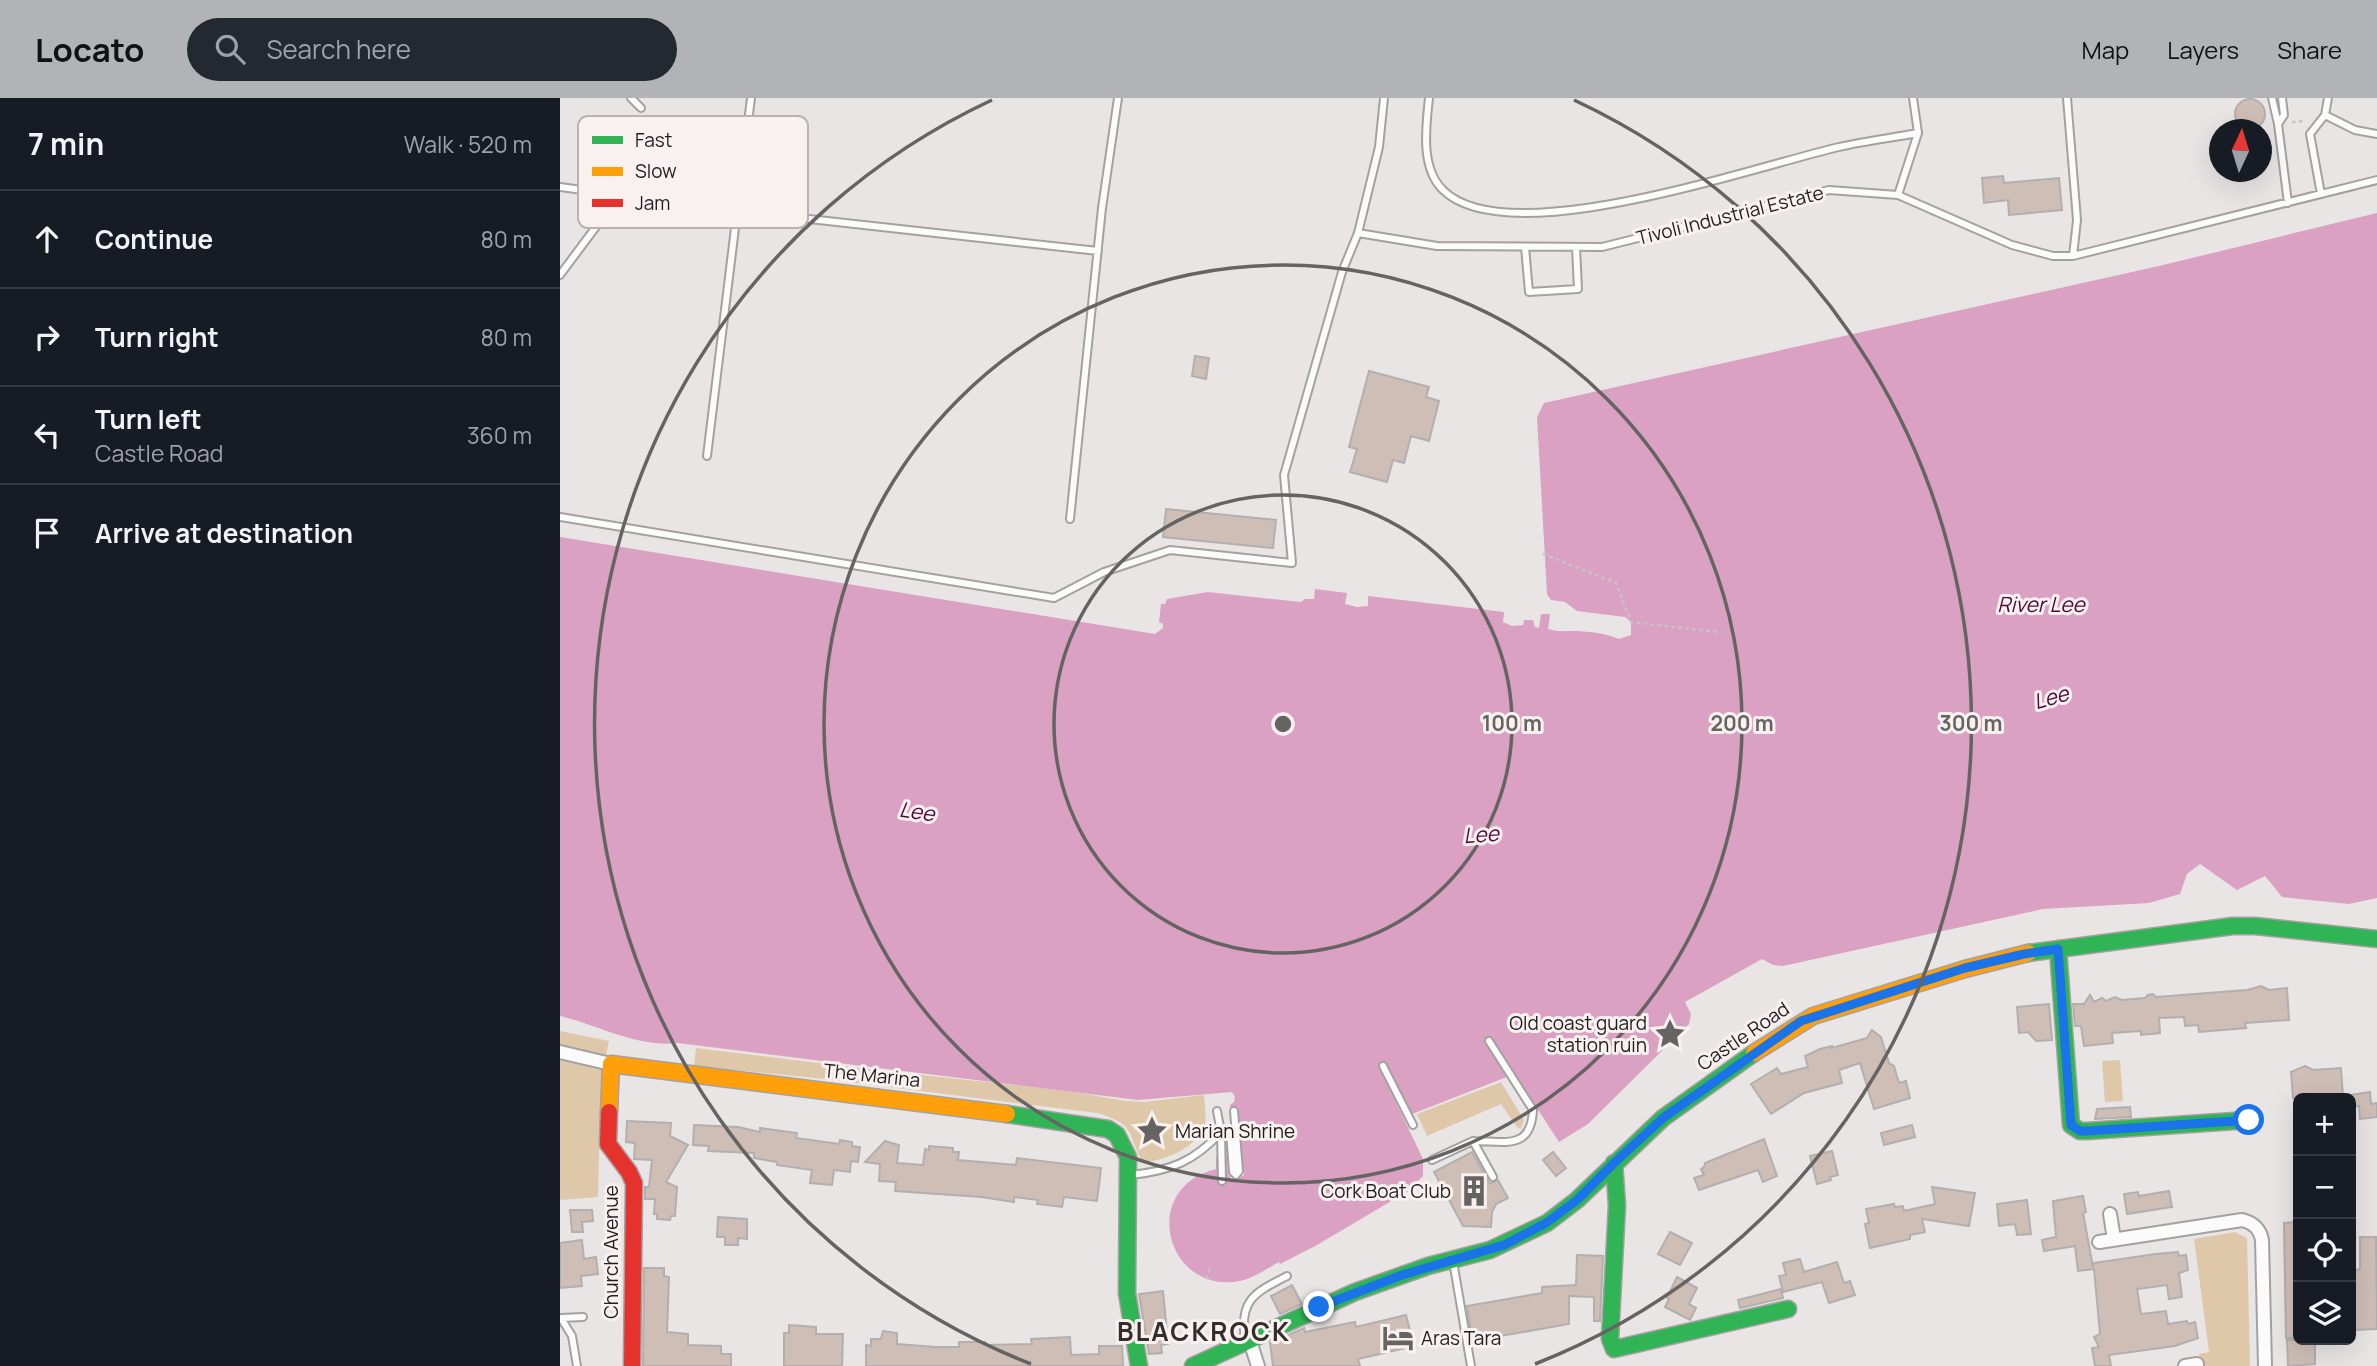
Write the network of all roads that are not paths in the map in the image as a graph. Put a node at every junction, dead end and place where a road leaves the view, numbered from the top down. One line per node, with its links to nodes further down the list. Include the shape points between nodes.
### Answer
1 (631, 98): 11 (lane)
2 (751, 98): 13 (lane)
3 (1118, 98): 29 (lane)
4 (1384, 98): 26 (lane, via 1379,147)
5 (1429, 98): 15 (lane, via 1427,151 1438,185 1469,206 1507,213 1625,201 1840,147)
6 (1913, 98): 15 (lane)
7 (2067, 98): 30 (lane, via 2077,220)
8 (2272, 98): 14 (lane)
9 (2282, 98): 14 (lane, via 2284,115)
10 (2329, 98): 12 (lane)
11 (641, 108)
12 (2325, 115): 16 (lane, via 2355,131); 20 (lane, via 2310,135)
13 (749, 116)
14 (2278, 124): 22 (lane)
15 (1917, 133): 21 (lane)
16 (2377, 134)
17 (2377, 180): 20 (lane, Tivoli Industrial Estate)
18 (560, 187): 19 (lane)
19 (578, 190)
20 (2321, 194): 22 (lane, Tivoli Industrial Estate)
21 (1899, 195): 28 (lane, Tivoli Industrial Estate, via 1829,190 1602,247); 30 (lane, Tivoli Industrial Estate, via 2012,246)
22 (2288, 202): 30 (lane, Tivoli Industrial Estate)
23 (808, 219): 29 (lane)
24 (595, 228): 31 (lane)
25 (735, 228): 32 (lane)
26 (1357, 233): 27 (lane, Tivoli Industrial Estate, via 1437,246); 33 (lane, via 1283,474 1292,563 1170,550 1104,572 1055,598)
27 (1525, 247): 28 (lane, Tivoli Industrial Estate); 28 (lane, via 1529,292 1578,289)
28 (1576, 247)
29 (1098, 251): 34 (lane)
30 (2073, 256)
31 (560, 275)
32 (707, 456)
33 (560, 517)
34 (1070, 519)
35 (2377, 939): 36 (street, Castle Road, via 2233,926)
36 (2058, 949): 43 (street, via 2071,1125 2087,1131); 48 (street, Castle Road, via 1965,968 1801,1021 1663,1118)
37 (1489, 1041): 46 (lane, via 1533,1110 1533,1117 1526,1136 1518,1141)
38 (560, 1052): 39 (street, The Marina)
39 (611, 1064): 49 (street, The Marina, via 1097,1126 1118,1135 1128,1157); 62 (street, Church Avenue, via 608,1144 634,1183)
40 (1383, 1066): 44 (lane)
41 (1217, 1111): 45 (lane)
42 (1234, 1111): 45 (lane, via 1236,1175 1230,1132)
43 (2249, 1120)
44 (1413, 1125)
45 (1221, 1132): 49 (lane, via 1190,1159); 51 (lane)
46 (1473, 1141): 47 (lane); 50 (lane)
47 (1432, 1160)
48 (1614, 1163): 55 (street, Castle Road, via 1546,1223 1504,1245); 57 (street, via 1610,1339 1615,1349)
49 (1129, 1175): 63 (street, The Marina, via 1128,1293)
50 (1493, 1177)
51 (1222, 1181)
52 (2110, 1214): 53 (street)
53 (2114, 1239): 54 (street); 66 (street, via 2242,1220 2254,1225 2262,1240)
54 (2099, 1241)
55 (1453, 1259): 59 (street, Castle Road, via 1354,1293); 65 (lane)
56 (1287, 1276): 59 (lane, via 1256,1293 1248,1303 1243,1318)
57 (1788, 1309)
58 (583, 1317): 61 (lane, via 561,1318 572,1336)
59 (1248, 1342): 60 (street, Castle Road); 64 (street)
60 (1196, 1365)
61 (577, 1366)
62 (632, 1366)
63 (1139, 1366)
64 (1258, 1366)
65 (1471, 1366)
66 (2265, 1366)

